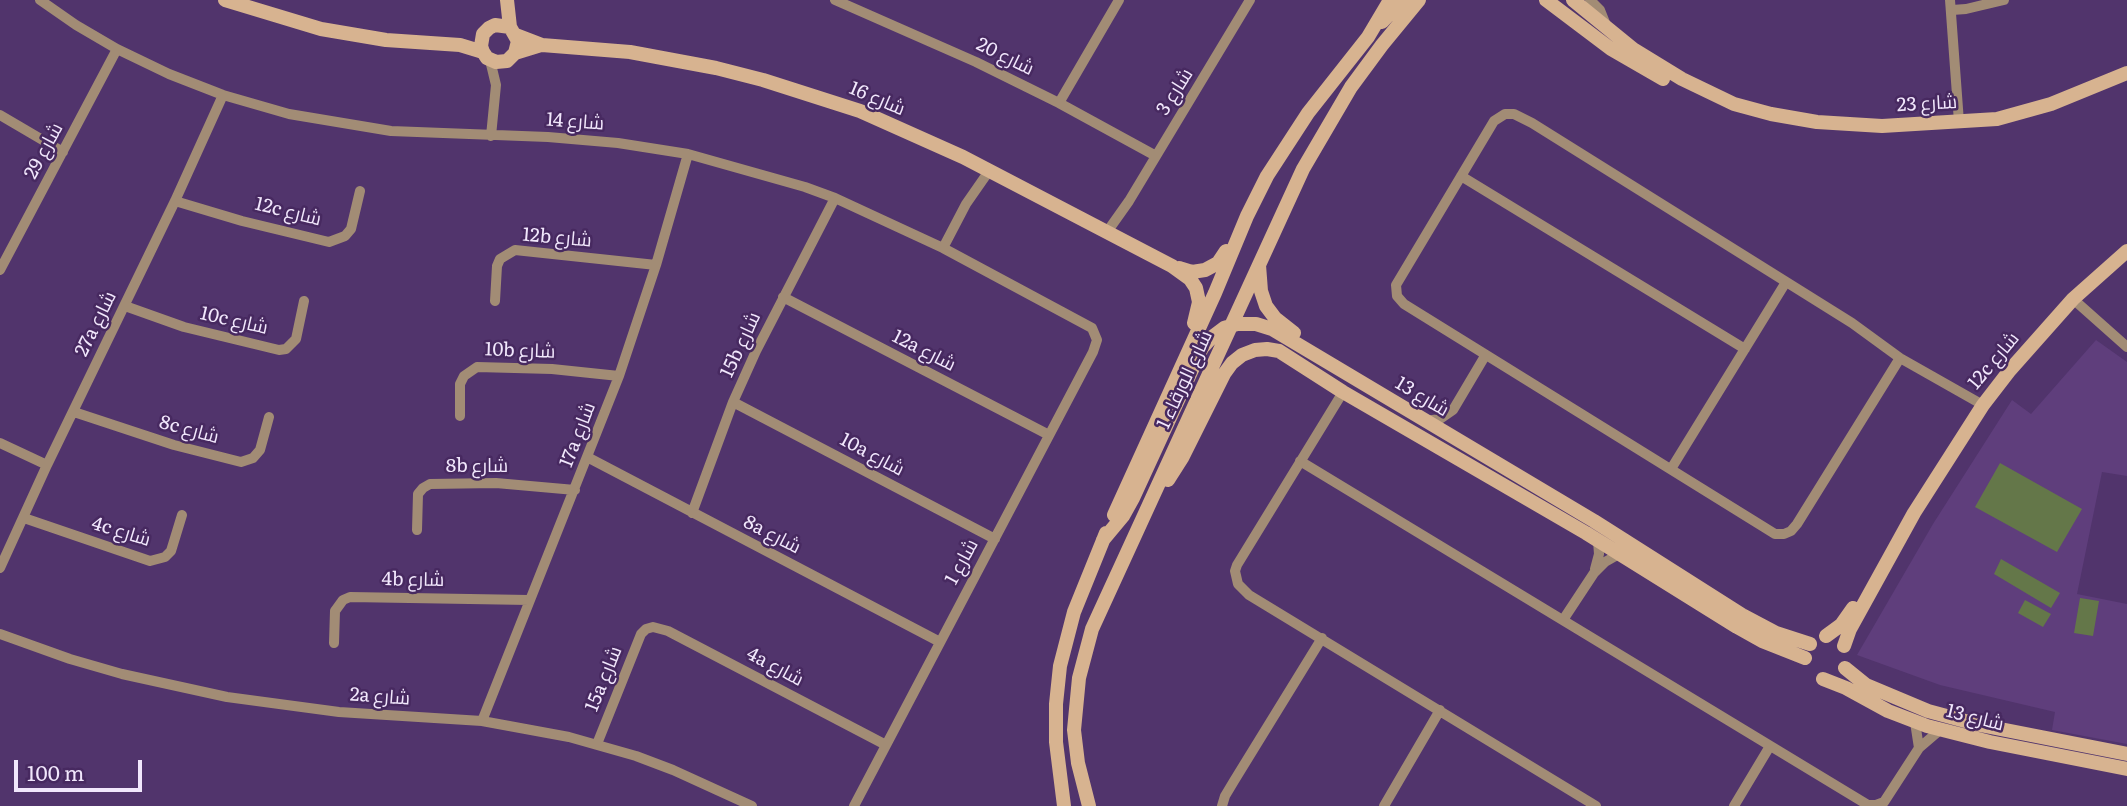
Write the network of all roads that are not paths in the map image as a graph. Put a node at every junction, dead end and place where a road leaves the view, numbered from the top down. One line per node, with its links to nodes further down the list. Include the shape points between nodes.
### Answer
1 (40, 0): 23 (street, شارع 14)
2 (225, 0): 14 (street)
3 (506, 0): 16 (street); 18 (street)
4 (835, 0): 30 (street, شارع 20)
5 (1250, 0): 36 (street, شارع 3)
6 (1390, 0): 17 (street, شارع الورقاء 1)
7 (1402, 0): 17 (street)
8 (1419, 0): 22 (street, شارع الورقاء 1)
9 (1430, 0): 22 (street)
10 (1546, 0): 29 (street, شارع 23, via 1626,59 1675,84)
11 (2004, 0): 15 (street, via 1966,9)
12 (1115, 2): 30 (street)
13 (1579, 2): 29 (street, شارع 23, via 1606,29 1657,65)
14 (255, 5): 20 (street, via 320,29)
15 (1951, 5): 32 (street)
16 (495, 25): 18 (street); 19 (street)
17 (1372, 30): 42 (street, شارع الورقاء 1, via 1308,113)
18 (513, 31): 21 (street, شارع 16); 25 (street, via 518,48)
19 (483, 34): 20 (street); 24 (street)
20 (452, 44): 24 (street)
21 (542, 45): 25 (street, شارع 16); 37 (street, شارع 16, via 673,59 763,80 860,111)
22 (1382, 45): 47 (street, شارع الورقاء 1, via 1319,140)
23 (117, 48): 28 (street, شارع 14); 34 (street, شارع 29)
24 (486, 56): 25 (street, via 496,62); 27 (street)
25 (511, 57): 27 (street)
26 (2127, 73): 32 (street, شارع 23, via 2036,110)
27 (496, 85): 33 (street)
28 (223, 95): 33 (street, شارع 14, via 357,127); 41 (street, 27a شارع)
29 (1725, 100): 32 (street, شارع 23, via 1779,116 1846,125)
30 (1059, 103): 36 (street, شارع 20)
31 (0, 115): 34 (street)
32 (1962, 122)
33 (494, 136): 35 (street, شارع 14, via 583,139)
34 (63, 152): 46 (street, شارع 29)
35 (688, 154): 40 (street, شارع 14); 48 (street, 17a شارع)
36 (1156, 156): 43 (street, شارع 3)
37 (985, 169): 43 (street, شارع 16); 44 (street)
38 (1461, 176): 51 (street, via 1494,121 1514,114); 61 (street); 63 (street, via 1397,280 1395,291 1404,304)
39 (360, 191): 41 (street, 12c شارع, via 351,229 329,242)
40 (835, 198): 44 (street, شارع 14); 52 (street, 15b شارع)
41 (175, 201): 56 (street, 27a شارع)
42 (1247, 216): 49 (street, شارع 16, via 1214,266 1196,272); 60 (street, شارع الورقاء 1)
43 (1110, 234): 49 (street, شارع 16)
44 (943, 248): 58 (street, شارع 14, via 1087,324)
45 (2127, 251): 53 (street, 12c شارع)
46 (4, 253): 50 (street, شارع 29)
47 (1259, 262): 57 (street, شارع الورقاء 1); 62 (street, via 1261,291 1269,310)
48 (656, 265): 55 (street, 12b شارع, via 515,250 496,266); 65 (street, 17a شارع)
49 (1172, 266): 60 (street, شارع 16, via 1190,279 1198,294)
50 (0, 270)
51 (1786, 282): 61 (street); 64 (street)
52 (783, 297): 67 (street, 15b شارع); 74 (street, 12a شارع)
53 (2076, 297): 59 (street); 68 (street, 12c شارع)
54 (304, 300): 56 (street, 10c شارع, via 296,339 279,350 184,327)
55 (495, 301)
56 (125, 306): 70 (street, 27a شارع)
57 (1231, 326): 62 (street, شارع 13, via 1267,327); 82 (street, شارع الورقاء 1); 89 (street, via 1202,348 1133,498)
58 (1095, 333): 74 (street, شارع 1, via 1093,352)
59 (2127, 347)
60 (1189, 348): 89 (street, شارع الورقاء 1)
61 (1745, 349): 80 (street)
62 (1311, 352): 73 (street, شارع 13)
63 (1485, 356): 69 (street); 80 (street)
64 (1900, 358): 68 (street); 80 (street, via 1791,531 1775,534)
65 (620, 376): 71 (street, 10b شارع, via 477,367 469,370 460,384); 77 (street, 17a شارع)
66 (1343, 392): 78 (street); 82 (street, شارع 13, via 1279,351 1261,349 1242,355 1228,368 1182,458); 90 (street, شارع 13)
67 (733, 402): 83 (street, 15b شارع); 88 (street, 10a شارع)
68 (1981, 408): 84 (street, 12c شارع)
69 (1453, 410): 73 (street, via 1440,419); 75 (street, via 1451,425)
70 (74, 412): 72 (street, 8c شارع, via 241,462 260,450); 79 (street, 27a شارع)
71 (460, 416)
72 (269, 417)
73 (1425, 421): 75 (street, شارع 13)
74 (1049, 435): 88 (street, شارع 1)
75 (1456, 439): 103 (street, شارع 13)
76 (0, 443): 79 (street)
77 (589, 457): 81 (street, 17a شارع); 83 (street, 8a شارع)
78 (1300, 461): 95 (street); 99 (street, via 1235,571 1242,590)
79 (47, 466): 86 (street, 27a شارع)
80 (1671, 469)
81 (575, 490): 87 (street, 8b شارع, via 496,483 430,484 418,494); 94 (street, 17a شارع)
82 (1149, 503): 119 (street, شارع الورقاء 1, via 1092,629 1079,678 1074,730)
83 (692, 513): 100 (street, 8a شارع)
84 (1914, 513): 98 (street, 12c شارع, via 1849,614); 102 (street, 12c شارع)
85 (183, 515): 86 (street, 4c شارع, via 171,551 150,561)
86 (24, 518): 92 (street, 27a شارع)
87 (416, 530)
88 (995, 539): 100 (street, شارع 1)
89 (1103, 540): 118 (street, شارع الورقاء 1, via 1073,612 1060,666 1056,742)
90 (1598, 541): 91 (street, شارع 13); 93 (street)
91 (1619, 554): 93 (street); 103 (street, شارع 13, via 1749,634)
92 (0, 568)
93 (1594, 573): 95 (street)
94 (529, 600): 101 (street, 4b شارع, via 350,597 335,611); 107 (street, 17a شارع)
95 (1563, 620): 112 (street)
96 (646, 629): 110 (street, 15a شارع); 111 (street, 4a شارع, via 668,631)
97 (0, 634): 107 (street, 2a شارع, via 122,674 227,697 329,711)
98 (1826, 636): 102 (street); 103 (street)
99 (1322, 638): 106 (street); 120 (street)
100 (940, 642): 111 (street, شارع 1)
101 (334, 643)
102 (1844, 646): 104 (street)
103 (1808, 651): 105 (street, via 1811,672)
104 (1845, 668): 105 (street, via 1836,677); 114 (street, شارع 13, via 1866,685 1928,711)
105 (1823, 679): 108 (street, شارع 13)
106 (1440, 710): 121 (street); 122 (street)
107 (482, 721): 110 (street, 2a شارع)
108 (1914, 722): 109 (street, شارع 13); 113 (street)
109 (1940, 730): 113 (street); 115 (street, شارع 13)
110 (597, 744): 116 (street, 2a شارع, via 673,770)
111 (886, 745): 117 (street, شارع 1)
112 (1770, 746): 113 (street, via 1868,805 1884,802); 123 (street)
113 (1919, 748)
114 (2127, 754)
115 (2127, 769)
116 (752, 806)
117 (854, 806)
118 (1064, 806)
119 (1089, 806)
120 (1222, 806)
121 (1384, 806)
122 (1596, 806)
123 (1734, 806)

